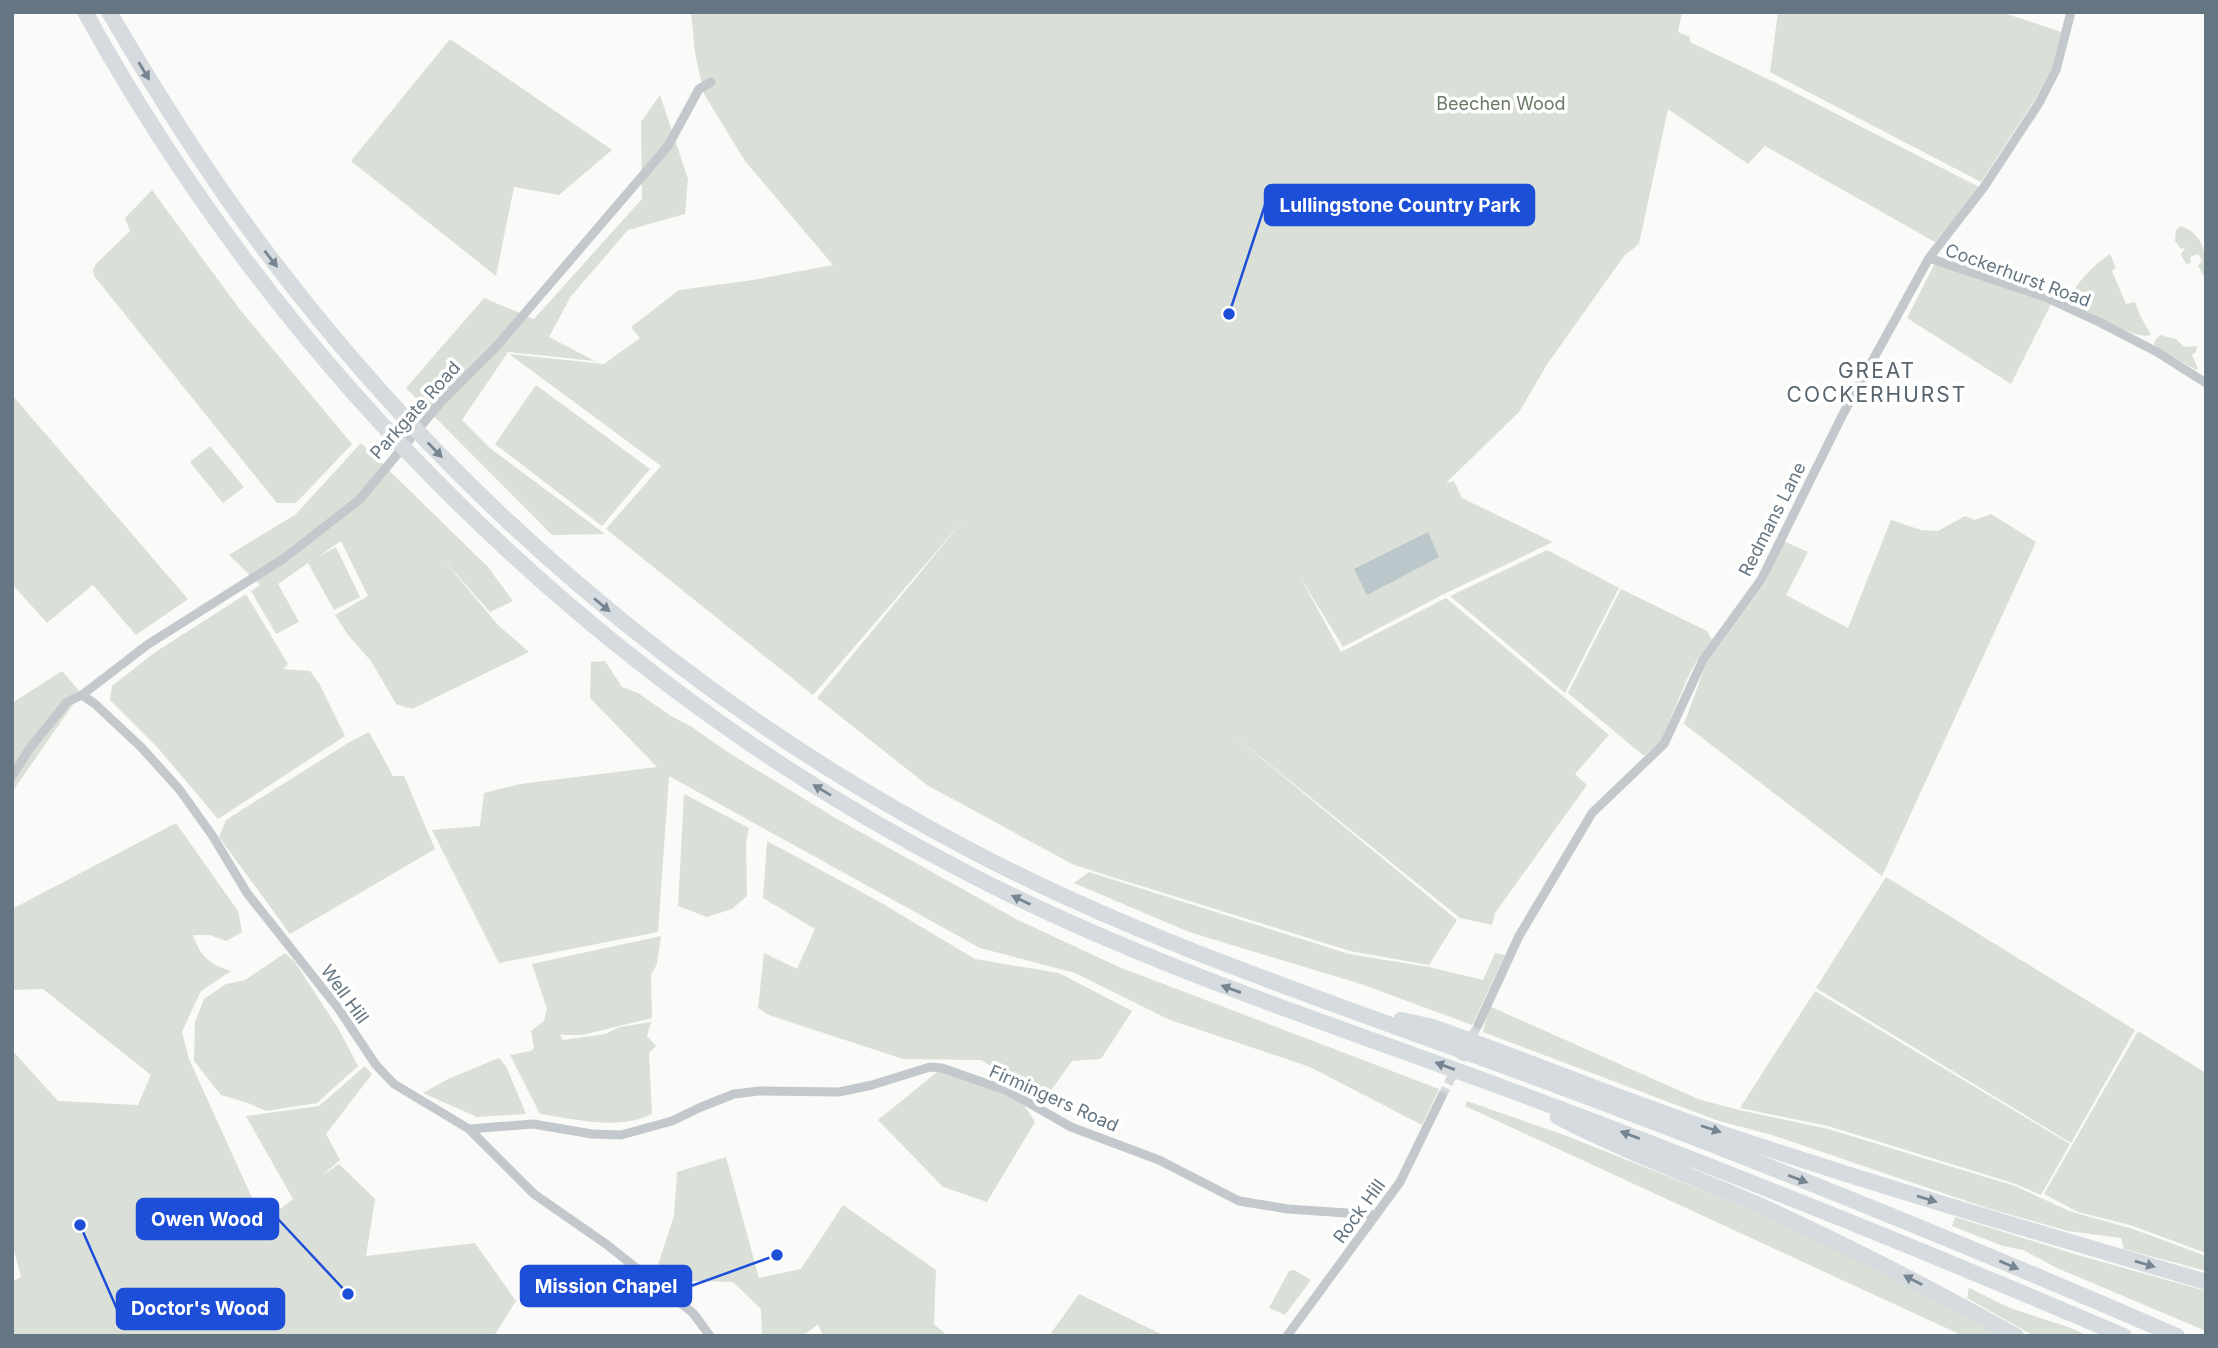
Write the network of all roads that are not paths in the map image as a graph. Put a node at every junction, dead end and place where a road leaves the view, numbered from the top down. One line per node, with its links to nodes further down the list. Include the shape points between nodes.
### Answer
1 (85, 12): 11 (highway, one-way to 1, via 1184,972 1019,900 820,789 666,682 573,609 486,531 327,363 193,188)
2 (109, 12): 9 (highway, one-way to 9, via 198,156 260,245 335,338 471,486 615,615 759,723 965,848 1123,923)
3 (2071, 12): 5 (street, Redmans Lane, via 2056,70 2039,103 1984,187)
4 (711, 82): 7 (street, Parkgate Road, via 699,89 668,146 359,500 283,559 147,645)
5 (1929, 258): 6 (street, Cockerhurst Road, via 2045,297 2157,352); 10 (street, Redmans Lane, via 1842,416 1761,580 1703,660 1664,744 1592,813 1519,936)
6 (2206, 383)
7 (82, 695): 8 (street, via 67,702); 13 (street, Well Hill, via 141,747 179,789 247,893 338,1008 376,1065 394,1084)
8 (12, 776)
9 (1368, 1016): 15 (highway, one-way to 15, via 1433,1027 1699,1125); 20 (highway, one-way to 20, via 1732,1152)
10 (1478, 1025)
11 (1509, 1089): 18 (highway, one-way to 11, via 1847,1247 1603,1140); 19 (highway, one-way to 11, via 1822,1210)
12 (1442, 1096): 14 (street, Rock Hill, via 1400,1182)
13 (469, 1129): 14 (street, Firmingers Road, via 533,1124 621,1135 672,1121 734,1094 839,1093 942,1068 1008,1091 1071,1126 1159,1160 1240,1201); 16 (street, Well Hill, via 534,1194 693,1313)
14 (1376, 1215): 17 (street, Rock Hill)
15 (2206, 1282)
16 (710, 1336)
17 (1287, 1336)
18 (2017, 1336)
19 (2124, 1336)
20 (2177, 1336)

